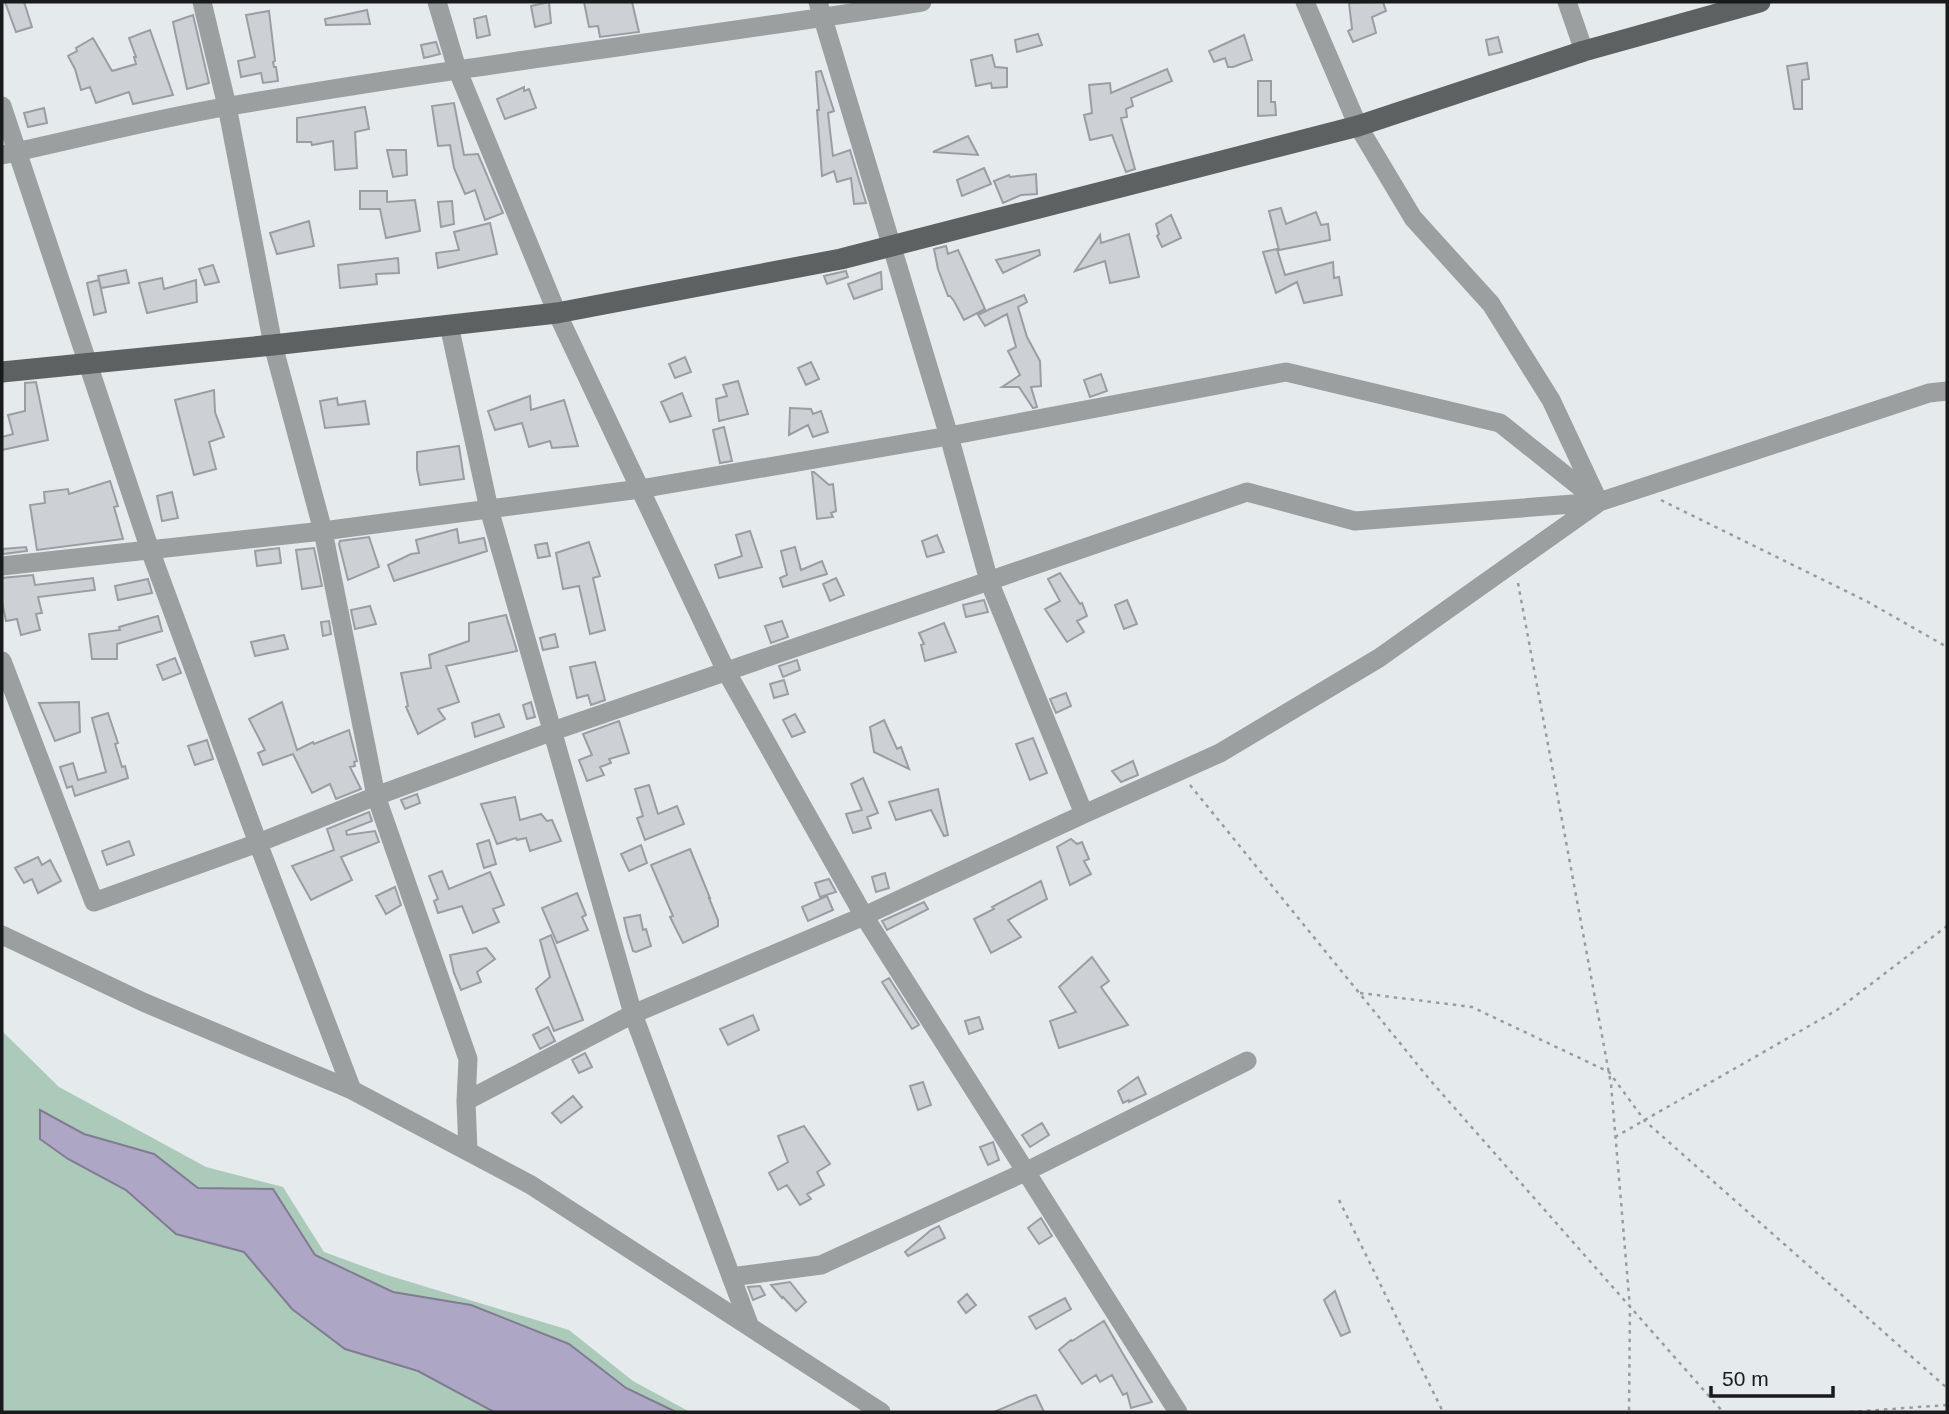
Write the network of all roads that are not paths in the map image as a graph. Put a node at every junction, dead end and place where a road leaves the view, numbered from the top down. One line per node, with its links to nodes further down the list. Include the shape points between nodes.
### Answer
1 (202, 2): 11 (street)
2 (437, 2): 9 (street)
3 (922, 2): 7 (street)
4 (1305, 2): 12 (street)
5 (1567, 2): 8 (street)
6 (1760, 2): 8 (main road)
7 (821, 10): 9 (street); 14 (street)
8 (1584, 51): 12 (main road)
9 (457, 69): 11 (street); 15 (street)
10 (2, 106): 13 (street)
11 (227, 106): 13 (street); 17 (street)
12 (1358, 126): 14 (main road); 23 (street, via 1413,218 1491,304 1551,400)
13 (10, 153): 18 (street)
14 (892, 246): 15 (main road); 21 (street)
15 (557, 313): 16 (main road); 22 (street)
16 (449, 325): 17 (main road); 24 (street)
17 (273, 345): 18 (main road); 25 (street)
18 (89, 364): 19 (main road); 26 (street)
19 (2, 372)
20 (1947, 391): 23 (street, via 1929,393)
21 (949, 436): 22 (street); 23 (street, via 1286,372 1500,424); 28 (street)
22 (640, 489): 24 (street); 30 (street)
23 (1599, 502): 28 (street, via 1356,521 1247,492); 33 (street, via 1379,658 1220,753)
24 (489, 509): 25 (street); 31 (street)
25 (323, 531): 26 (street); 32 (street)
26 (150, 550): 27 (street); 34 (street)
27 (2, 566)
28 (989, 581): 30 (street); 33 (street)
29 (2, 661): 34 (street, via 94,902)
30 (726, 671): 31 (street); 35 (street)
31 (553, 731): 32 (street); 37 (street)
32 (376, 796): 34 (street); 40 (street, via 468,1059)
33 (1084, 814): 35 (street)
34 (258, 843): 39 (street)
35 (864, 916): 37 (street); 42 (street)
36 (2, 935): 39 (street, via 143,1002)
37 (633, 1014): 40 (street); 43 (street)
38 (1247, 1061): 42 (street)
39 (352, 1090): 41 (street)
40 (466, 1101): 41 (street)
41 (468, 1151): 44 (street, via 531,1185)
42 (1025, 1172): 43 (street, via 821,1265); 46 (street)
43 (731, 1277): 44 (street)
44 (750, 1327): 45 (street)
45 (881, 1412)
46 (1178, 1412)

